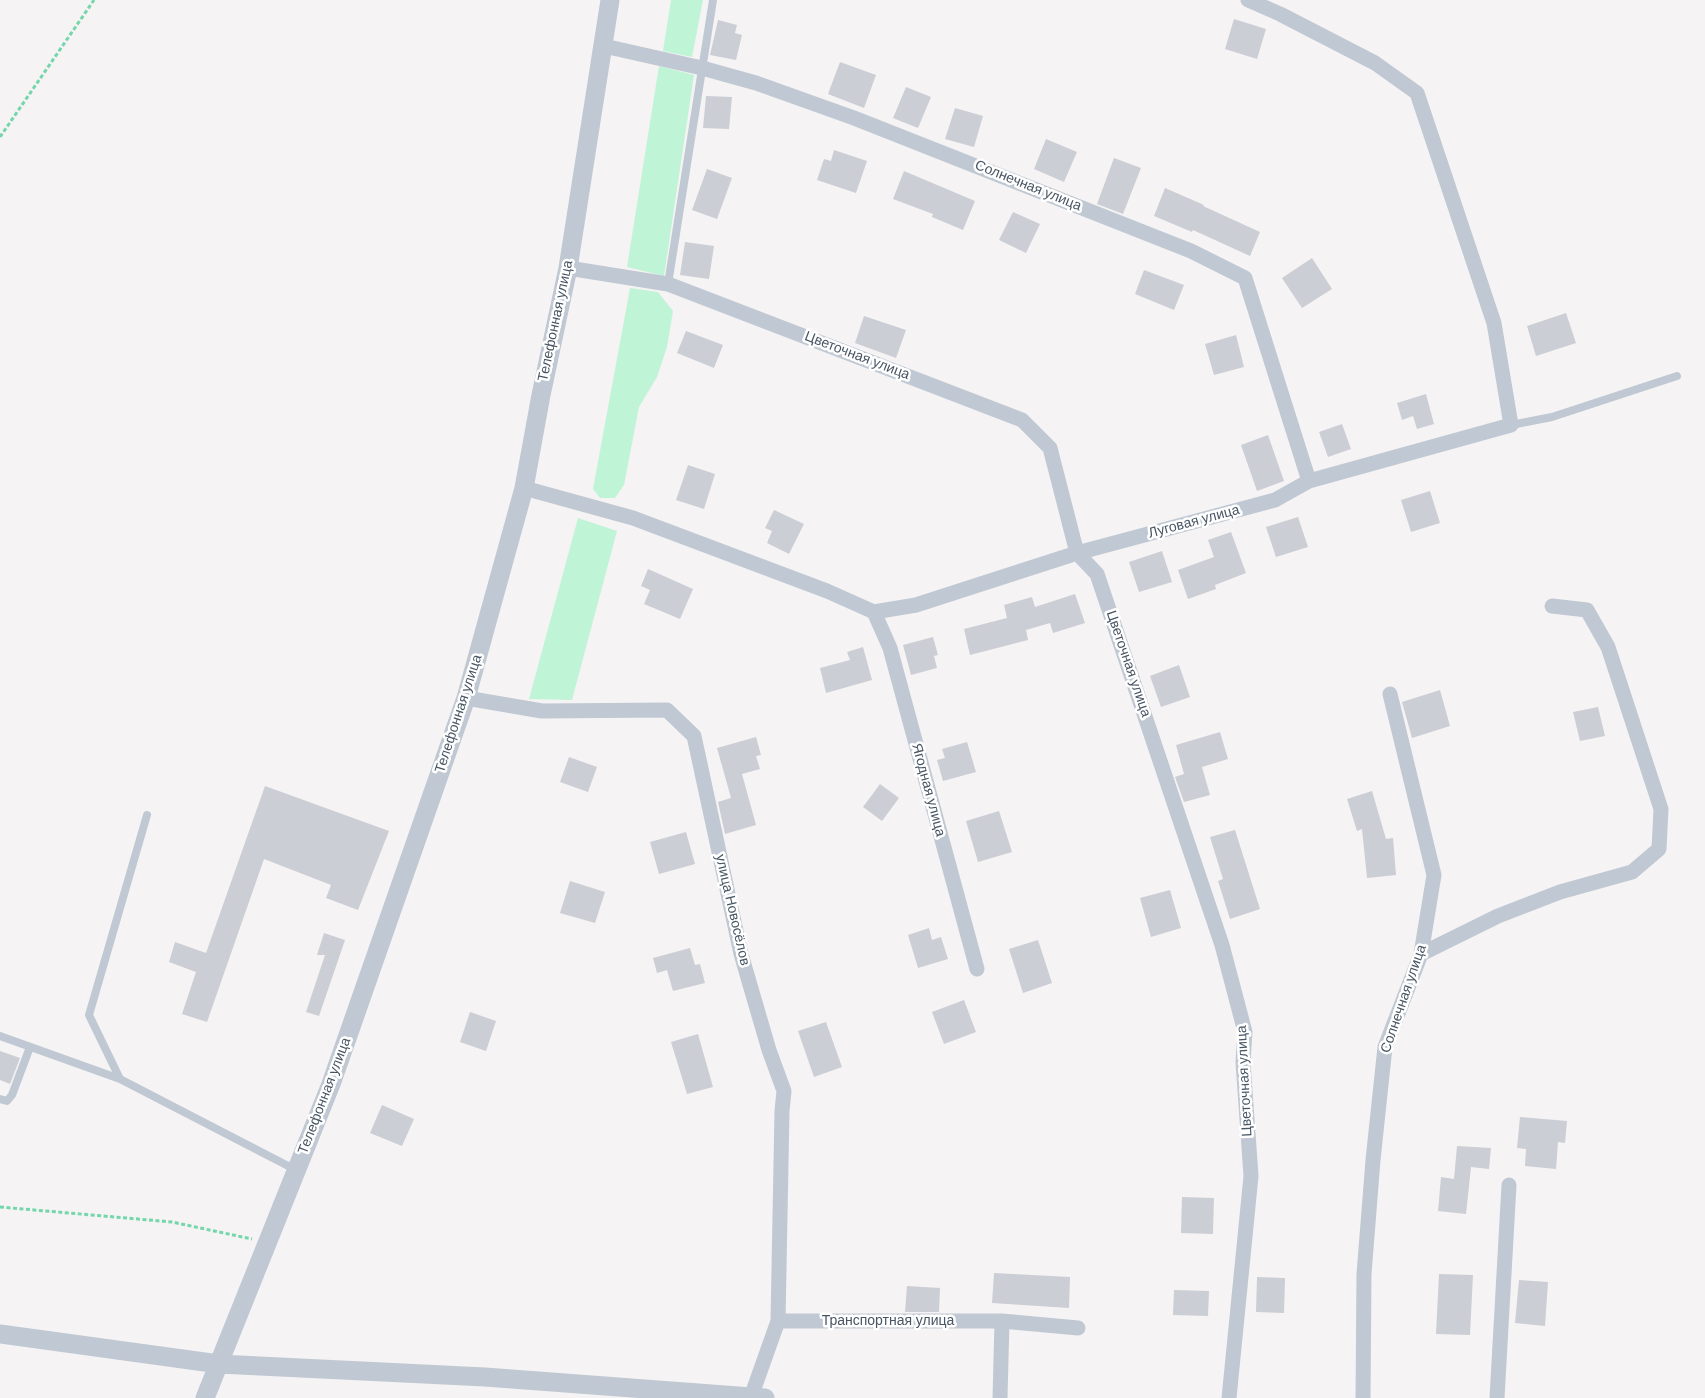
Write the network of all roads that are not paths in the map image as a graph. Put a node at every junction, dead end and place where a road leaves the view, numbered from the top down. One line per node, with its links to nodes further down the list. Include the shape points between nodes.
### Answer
1 (610, 0): 4 (street, Телефонная улица)
2 (713, 0): 5 (lane)
3 (1248, 0): 9 (street, via 1375,62 1417,93 1494,323)
4 (604, 46): 5 (street, Солнечная улица); 6 (street, Телефонная улица)
5 (702, 68): 7 (lane); 10 (street, Солнечная улица, via 756,83 854,118 1191,250 1245,278)
6 (568, 268): 7 (street, Цветочная улица); 11 (street, Телефонная улица)
7 (668, 284): 12 (street, Цветочная улица, via 1022,420 1050,448)
8 (1677, 376): 9 (lane, via 1552,417)
9 (1511, 426): 10 (street, Луговая улица)
10 (1309, 481): 12 (street, Луговая улица, via 1276,500)
11 (524, 488): 14 (street, via 633,518); 16 (street, Телефонная улица)
12 (1077, 553): 14 (street, Луговая улица, via 916,605); 34 (street, Цветочная улица, via 1097,574 1222,945 1245,1032 1251,1176)
13 (1552, 606): 18 (street, via 1587,610 1608,647 1661,809 1659,849 1632,872 1560,892 1498,916)
14 (874, 612): 19 (street, Ягодная улица, via 890,648)
15 (1390, 694): 18 (street, Солнечная улица, via 1434,875)
16 (466, 698): 24 (street, Телефонная улица, via 331,1084); 26 (street, улица Новосёлов, via 542,711 667,710 694,736 741,954 784,1091)
17 (147, 815): 22 (lane, via 89,1015)
18 (1421, 954): 35 (street, Солнечная улица, via 1385,1047 1364,1274)
19 (977, 969)
20 (0, 1036): 21 (lane)
21 (30, 1046): 22 (lane); 23 (lane, via 12,1096 7,1101)
22 (120, 1079): 24 (lane)
23 (0, 1099)
24 (296, 1170): 30 (street, Телефонная улица)
25 (1509, 1186): 36 (street)
26 (778, 1320): 27 (street, Транспортная улица); 31 (street)
27 (1002, 1322): 28 (street, Транспортная улица); 33 (street)
28 (1078, 1328)
29 (0, 1334): 30 (street)
30 (219, 1364): 31 (street, via 485,1377); 32 (street, Телефонная улица)
31 (758, 1397)
32 (205, 1398)
33 (1000, 1398)
34 (1229, 1398)
35 (1363, 1398)
36 (1497, 1398)

